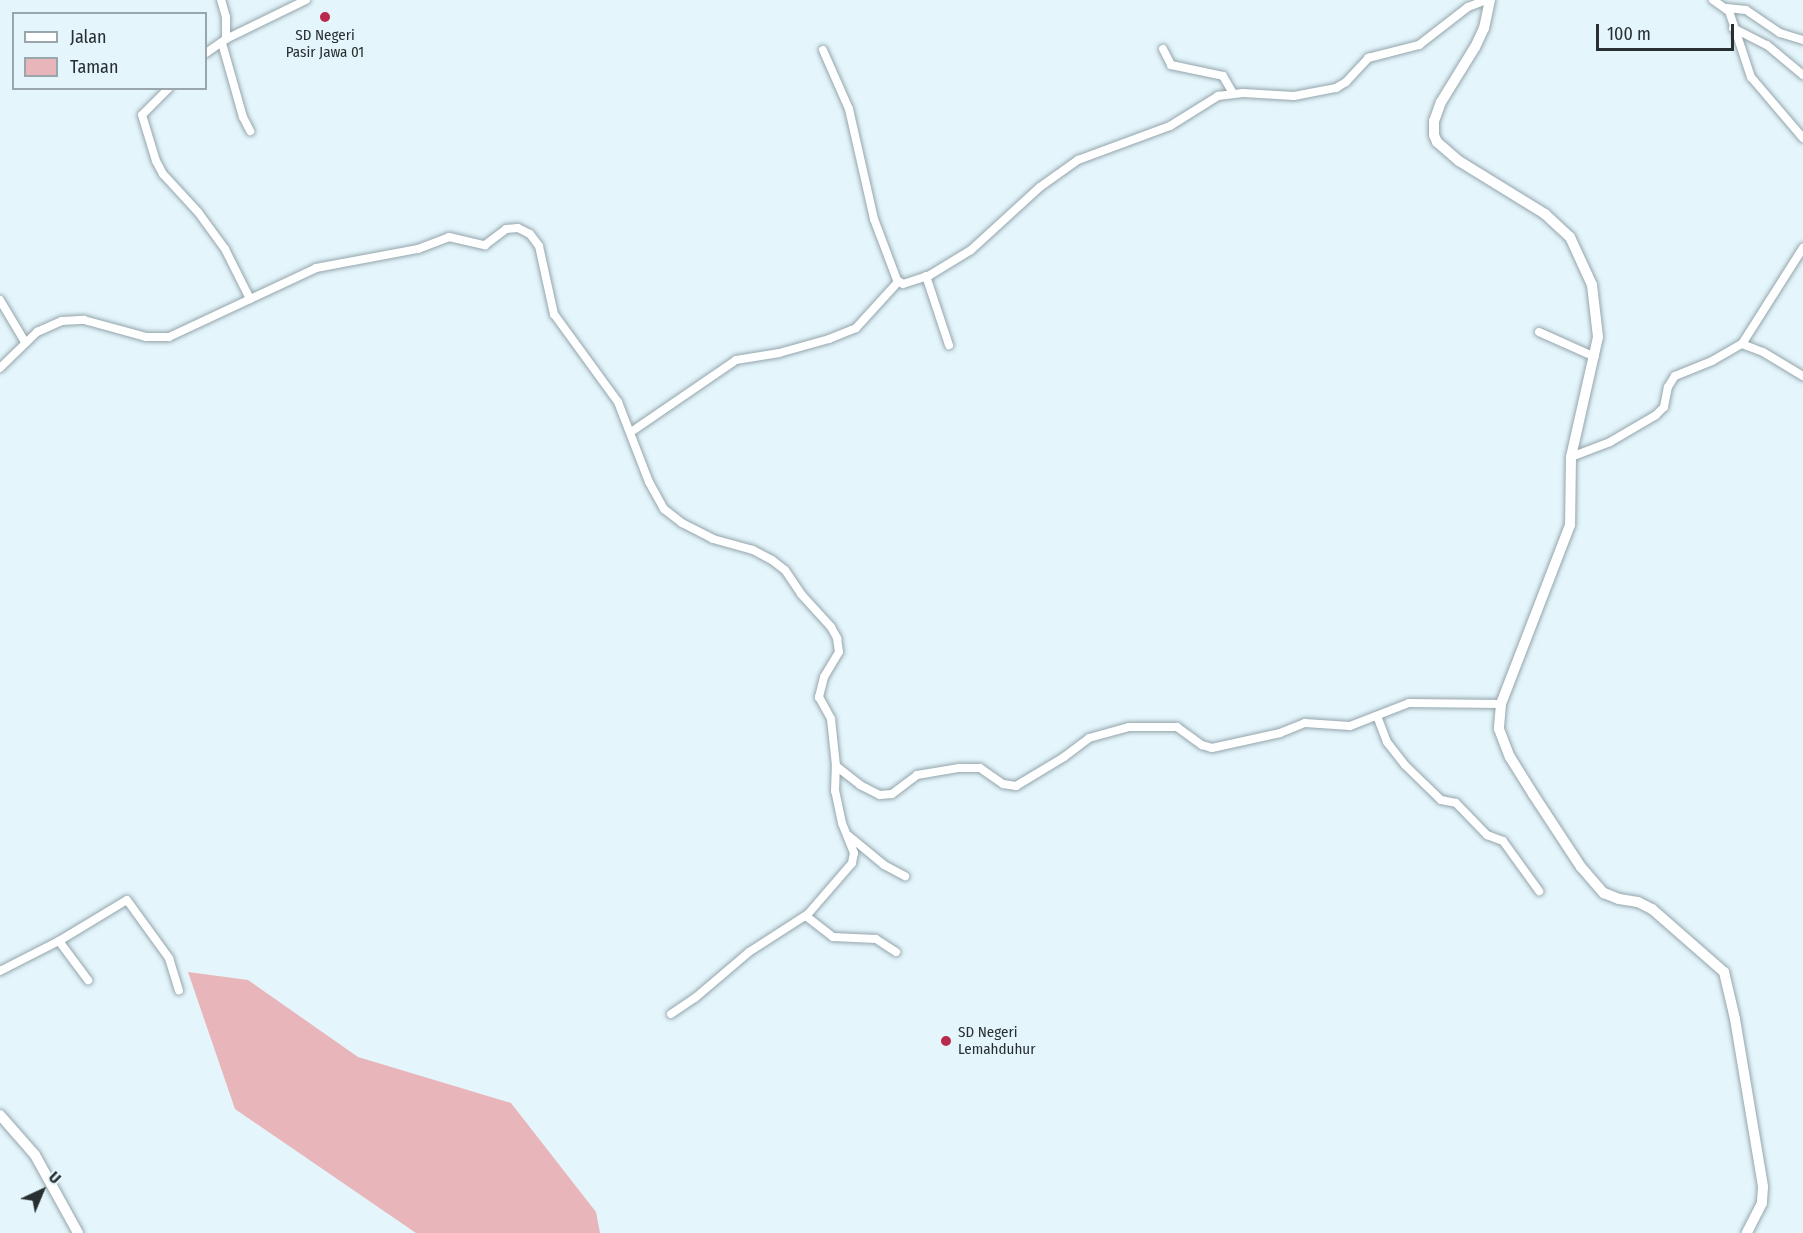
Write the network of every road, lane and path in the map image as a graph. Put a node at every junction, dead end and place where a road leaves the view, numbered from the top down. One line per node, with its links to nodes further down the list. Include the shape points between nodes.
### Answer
1 (221, 0): 8 (street, via 226,18)
2 (306, 0): 8 (street)
3 (1488, 0): 14 (street, via 1468,7 1419,45 1368,58 1336,88 1294,96); 26 (street, via 1484,28 1441,102 1434,135 1459,161 1545,214 1570,237 1592,285 1598,337)
4 (1713, 0): 5 (street)
5 (1727, 8): 6 (street); 7 (street, via 1746,10 1780,33)
6 (1733, 28): 12 (street, via 1767,45); 16 (street, via 1751,77)
7 (1803, 40)
8 (224, 41): 11 (street); 15 (street)
9 (823, 50): 19 (street, via 849,109 868,202)
10 (1163, 50): 14 (street, via 1172,65 1223,76)
11 (207, 52)
12 (1803, 75)
13 (167, 90): 20 (street, via 142,115 156,161 167,180 220,242)
14 (1233, 93): 18 (street, via 1212,99 1170,126 1078,160 1040,188 976,246)
15 (250, 131)
16 (1803, 138)
17 (1803, 248): 24 (street)
18 (926, 276): 19 (street, via 903,284); 25 (street)
19 (898, 282): 29 (street, via 856,328 779,353 736,360)
20 (250, 299): 23 (street, via 169,338 146,337 97,322 72,320 44,327); 29 (street, via 285,280 327,265 418,249 450,237 485,245 509,228 522,230 533,237 541,252 554,314 611,391)
21 (0, 300): 23 (street)
22 (1539, 332): 26 (street)
23 (25, 342): 27 (street)
24 (1742, 344): 28 (street, via 1763,351); 30 (street, via 1676,376 1668,387 1664,407 1656,415 1610,442)
25 (950, 345)
26 (1595, 357): 30 (street)
27 (0, 368)
28 (1803, 376)
29 (631, 432): 33 (street, via 649,482 664,509 713,539 753,550 772,560 785,570 831,627 839,652 824,677 819,697 831,719)
30 (1571, 457): 31 (street, via 1570,525)
31 (1501, 704): 32 (street, via 1409,703); 46 (street, via 1499,729 1510,757 1592,879 1610,896 1652,909 1724,972 1762,1186 1760,1208)
32 (1377, 716): 33 (street, via 1346,726 1305,723 1280,733 1212,748 1173,726 1121,728 1085,740 1016,786 1003,784 980,768 959,768 917,775 892,794 880,795); 36 (street, via 1387,742 1405,765 1441,800 1456,803 1487,835 1503,841)
33 (836, 766): 34 (street, via 835,791)
34 (845, 833): 35 (street, via 884,865); 37 (street, via 854,853 852,863)
35 (905, 876)
36 (1539, 891)
37 (806, 916): 39 (street, via 833,937 876,939); 43 (street, via 749,952)
38 (59, 941): 40 (street); 41 (street); 42 (street, via 127,900 169,958)
39 (896, 952)
40 (0, 971)
41 (88, 980)
42 (179, 991)
43 (671, 1014)
44 (0, 1115): 45 (street, via 36,1155)
45 (78, 1233)
46 (1747, 1233)

